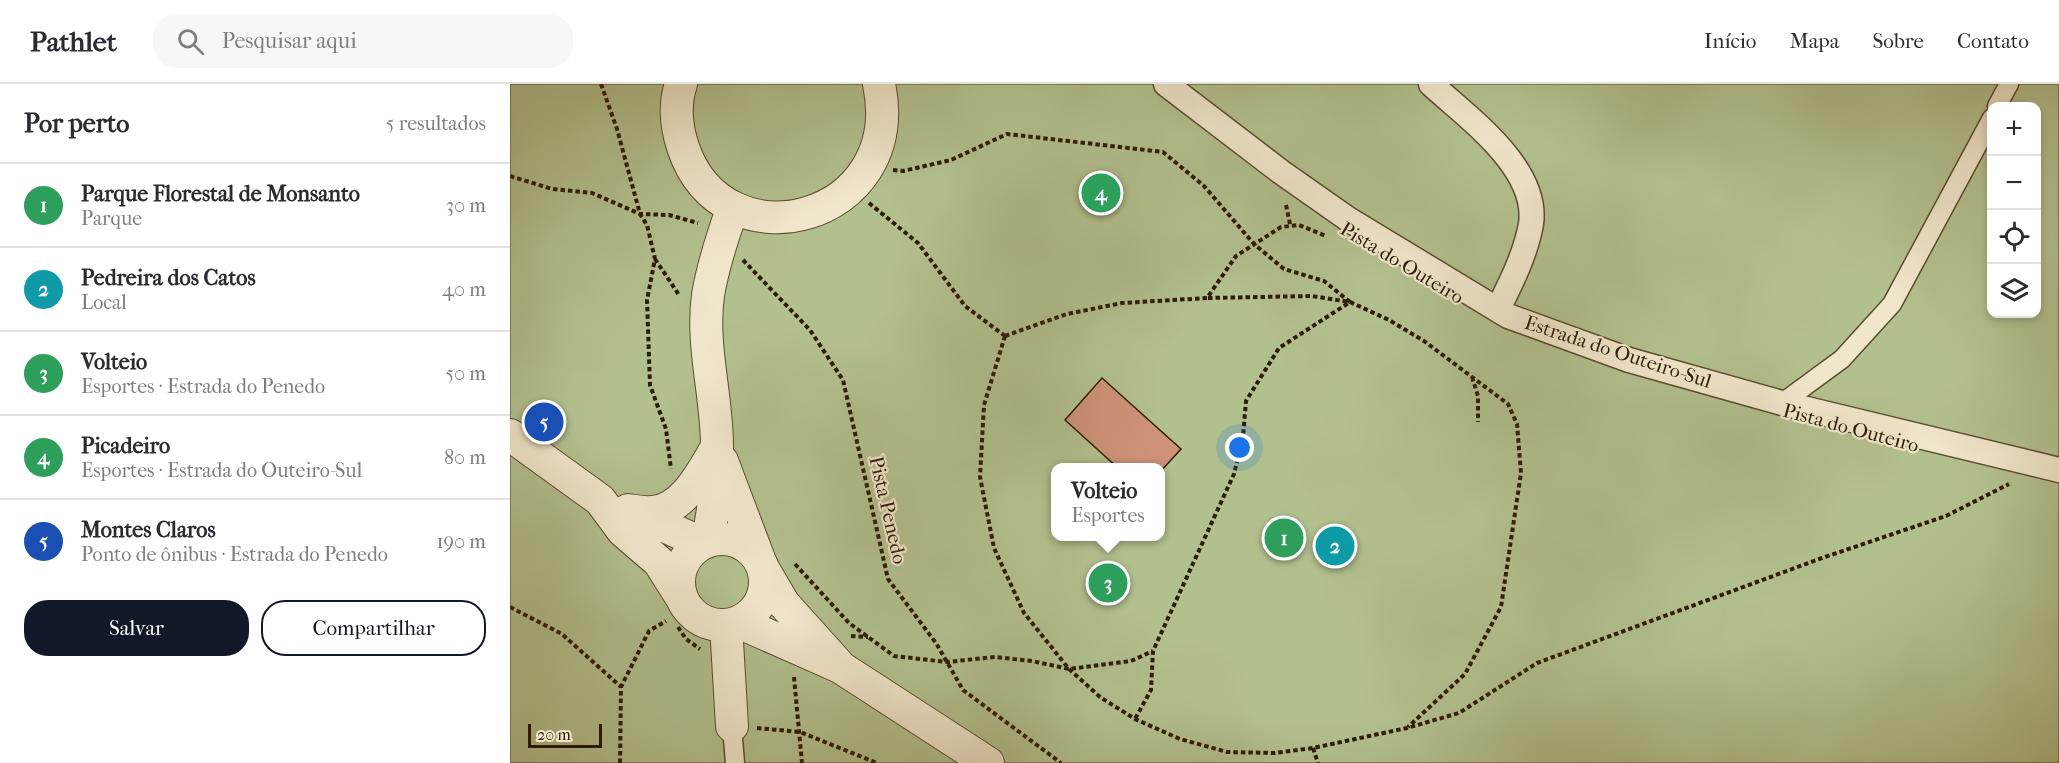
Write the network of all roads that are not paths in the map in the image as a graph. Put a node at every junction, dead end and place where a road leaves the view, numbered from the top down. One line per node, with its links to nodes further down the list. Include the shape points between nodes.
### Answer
1 (681, 84): 8 (street, via 677,130 687,161 707,188)
2 (879, 84): 8 (street, via 884,107 881,138 870,166 850,190 830,205 782,218)
3 (1166, 84): 9 (street, Estrada do Outeiro-Sul, via 1348,219)
4 (1431, 84): 9 (street, via 1478,127 1516,168 1526,185 1531,223)
5 (2009, 84): 6 (street)
6 (1999, 102)
7 (1987, 127): 10 (street, via 1892,304 1842,359)
8 (733, 207): 12 (street, via 708,296 708,348)
9 (1498, 309): 10 (street, Estrada do Outeiro-Sul, via 1629,360)
10 (1782, 403): 13 (street, Estrada do Outeiro-Sul)
11 (510, 435): 14 (street)
12 (717, 446): 14 (street, via 696,483 673,504 654,513); 15 (street, via 711,527); 16 (street)
13 (2059, 470)
14 (614, 505): 15 (street); 17 (street, via 622,531 659,562)
15 (705, 543): 16 (street, via 728,539 740,542); 17 (street, via 687,557 682,568)
16 (771, 563): 18 (street, via 764,595 749,616); 19 (street, via 784,604)
17 (678, 610): 18 (street, via 701,620)
18 (732, 624): 19 (street); 20 (street)
19 (840, 667): 22 (street)
20 (732, 726): 21 (street)
21 (735, 763)
22 (988, 763)

